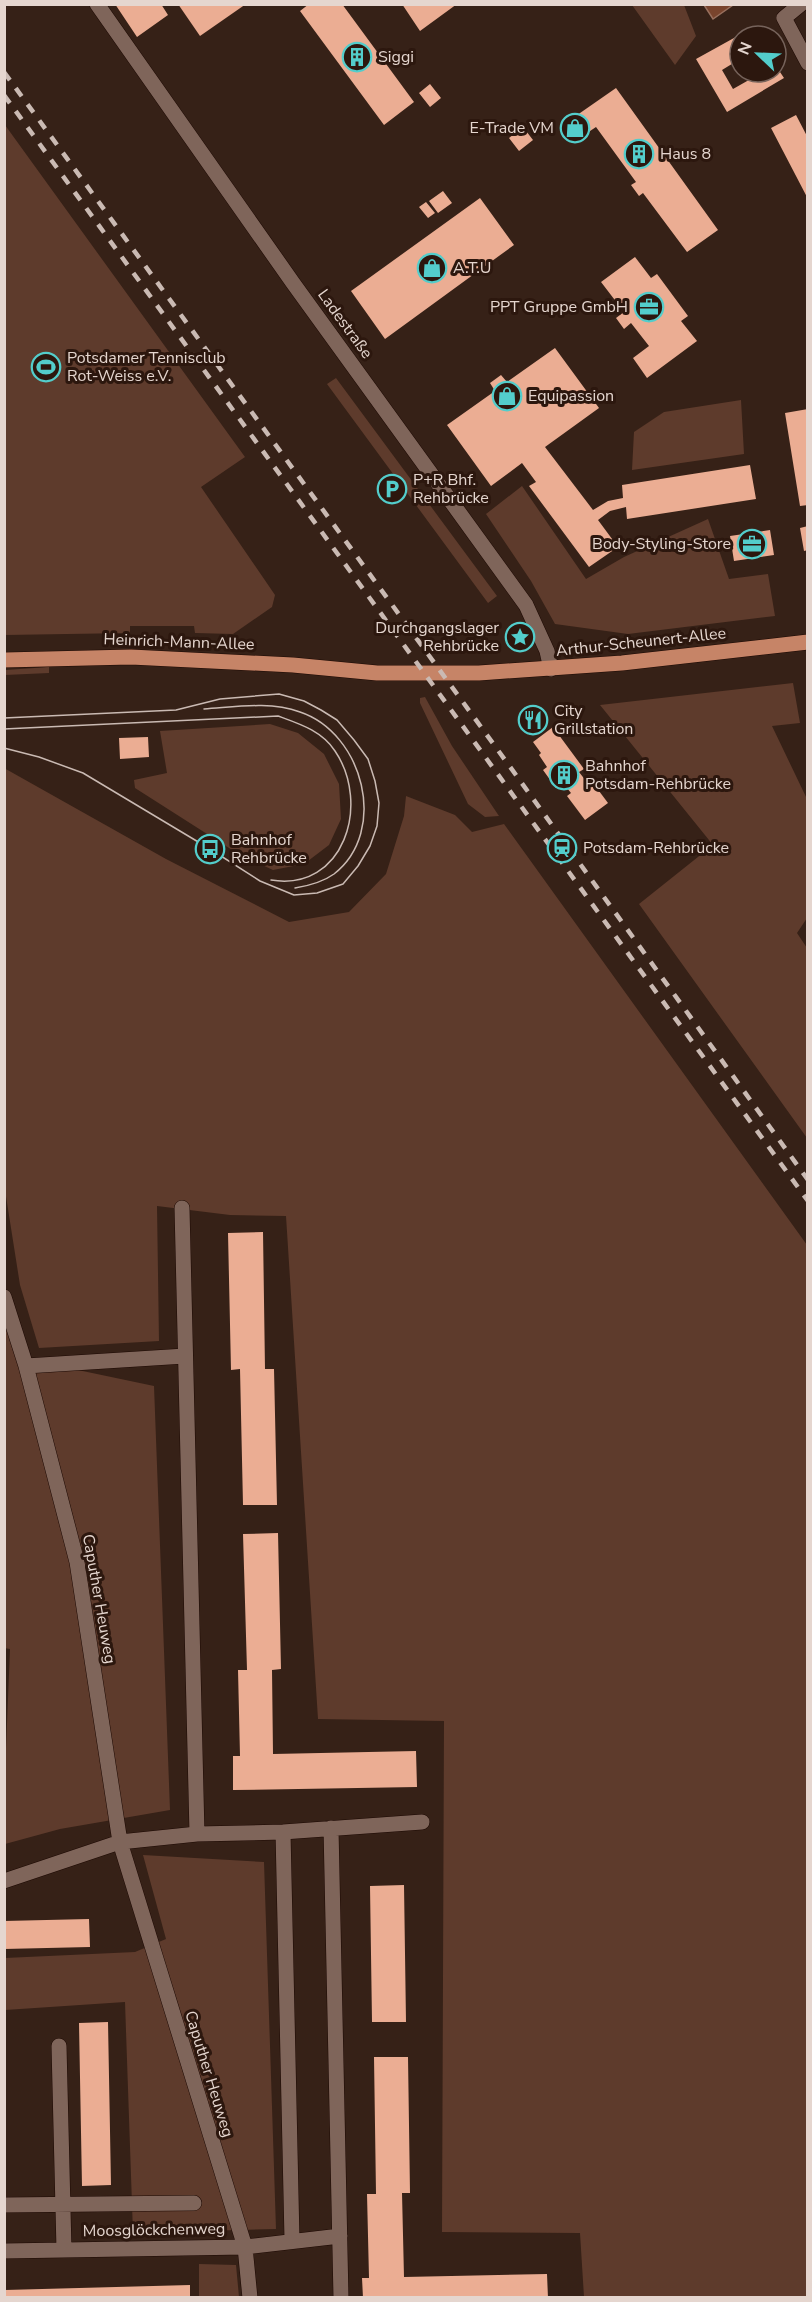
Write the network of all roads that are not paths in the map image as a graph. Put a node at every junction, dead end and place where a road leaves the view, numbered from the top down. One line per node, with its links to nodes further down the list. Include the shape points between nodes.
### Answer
1 (97, 4): 6 (street, Ladestraße, via 526,605)
2 (801, 4): 3 (street, via 784,18)
3 (807, 63)
4 (807, 642): 6 (main road, Arthur-Scheunert-Allee)
5 (4, 660): 7 (main road, Heinrich-Mann-Allee, via 131,657 351,671)
6 (551, 669): 7 (main road, Arthur-Scheunert-Allee)
7 (478, 673)
8 (182, 1208): 10 (street)
9 (4, 1297): 11 (street, Caputher Heuweg)
10 (185, 1356): 11 (street); 15 (street)
11 (26, 1366): 16 (street, Caputher Heuweg, via 77,1562)
12 (422, 1822): 13 (street)
13 (331, 1828): 14 (street); 22 (street)
14 (283, 1832): 15 (street); 23 (street)
15 (197, 1834): 16 (street)
16 (120, 1842): 17 (street); 24 (street, Caputher Heuweg)
17 (4, 1881)
18 (58, 2046): 21 (street, Moosglöckchenweg)
19 (194, 2203): 21 (street, Moosglöckchenweg)
20 (4, 2205): 21 (street, Moosglöckchenweg)
21 (64, 2205): 25 (street, Moosglöckchenweg)
22 (340, 2236): 23 (street); 28 (street)
23 (292, 2240): 24 (street)
24 (245, 2247): 25 (street, Moosglöckchenweg); 27 (street, Caputher Heuweg)
25 (64, 2250): 26 (street, Moosglöckchenweg)
26 (4, 2251)
27 (250, 2298)
28 (341, 2298)

